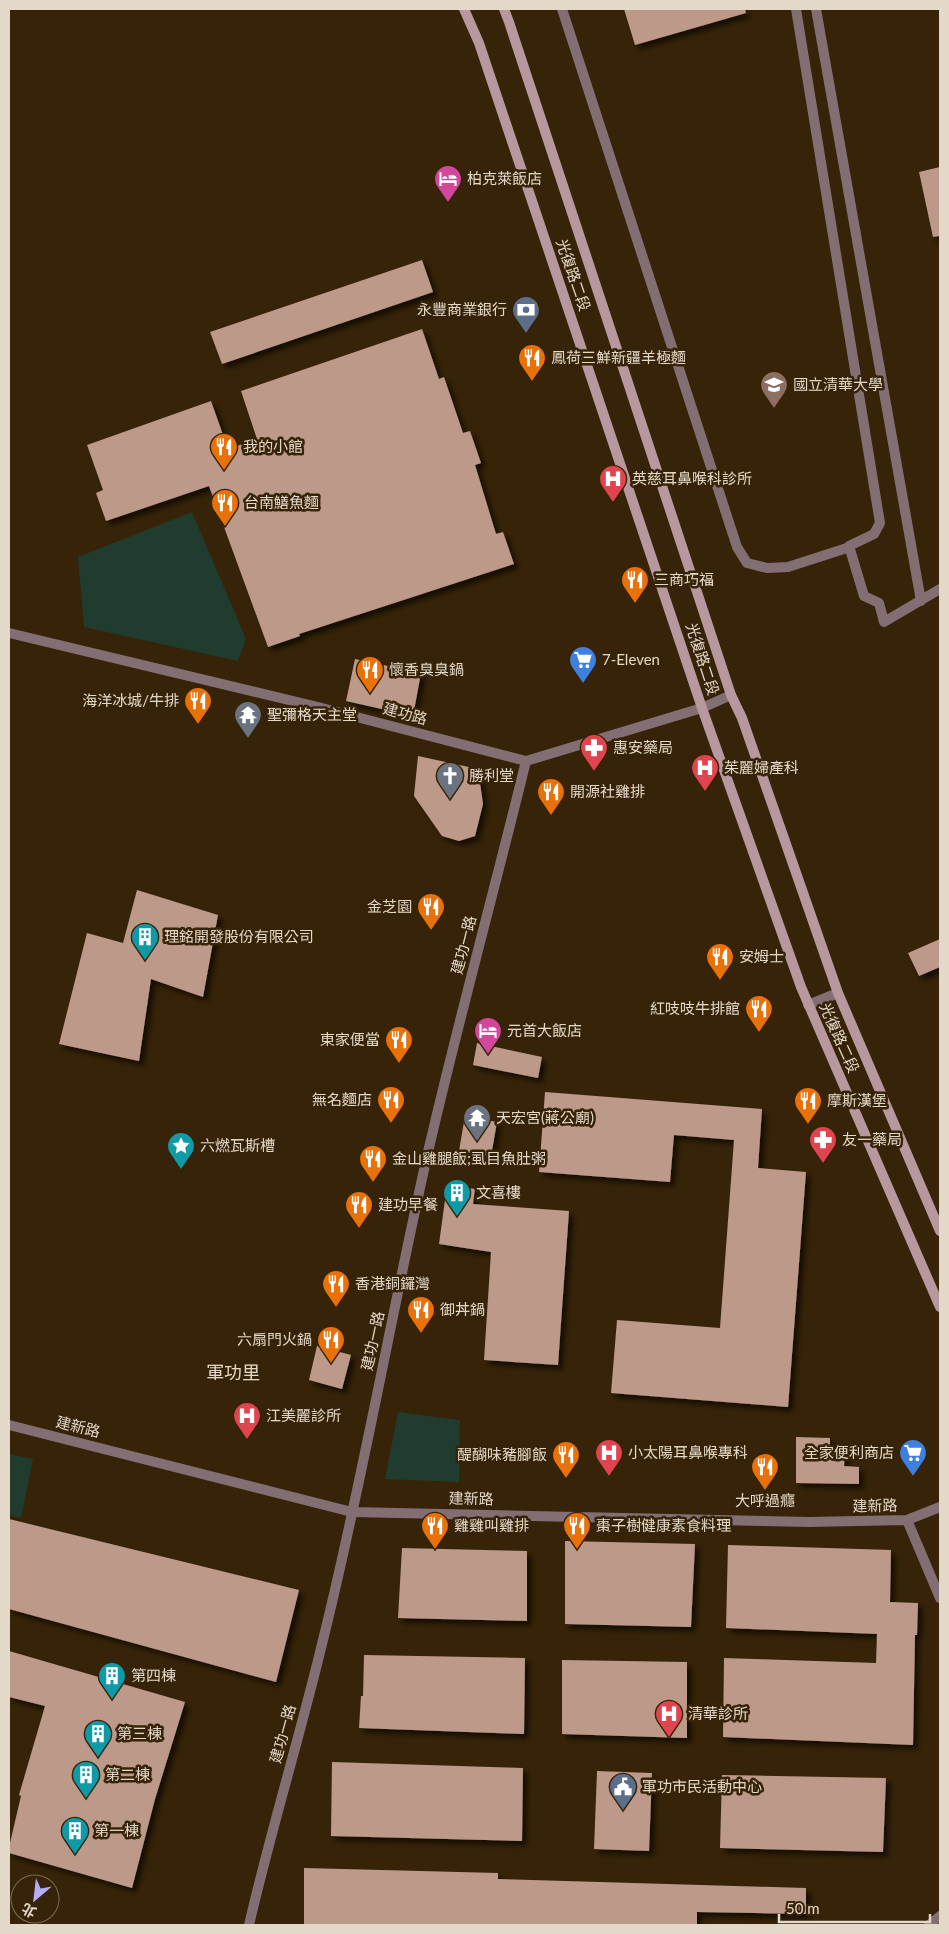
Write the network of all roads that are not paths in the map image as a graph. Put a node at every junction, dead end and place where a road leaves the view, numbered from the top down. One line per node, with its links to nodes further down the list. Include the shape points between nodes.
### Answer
1 (464, 9): 11 (main road, 光復路二段, via 482,53)
2 (504, 9): 10 (main road, 光復路二段)
3 (562, 9): 6 (street, via 737,547 747,564 767,568 788,567)
4 (796, 9): 6 (street, via 880,523 874,534)
5 (816, 9): 8 (street)
6 (850, 547): 8 (street, via 864,596 879,603 884,622)
7 (940, 589): 8 (street)
8 (921, 601)
9 (9, 633): 12 (street, 建功路, via 318,707)
10 (731, 696): 11 (street); 13 (main road, 光復路二段, via 742,718)
11 (702, 708): 12 (street); 14 (main road, 光復路二段)
12 (526, 762): 19 (street, 建功一路, via 429,1150)
13 (838, 993): 14 (street); 15 (main road, 光復路二段)
14 (808, 1005): 16 (main road, 光復路二段)
15 (940, 1231)
16 (940, 1307)
17 (9, 1425): 19 (street, 建新路)
18 (940, 1507): 20 (street, 建新路)
19 (352, 1512): 20 (street, 建新路, via 708,1521); 23 (street, 建功一路, via 324,1638)
20 (907, 1520): 21 (street)
21 (940, 1598)
22 (940, 1916): 24 (street)
23 (249, 1925)
24 (929, 1925)

